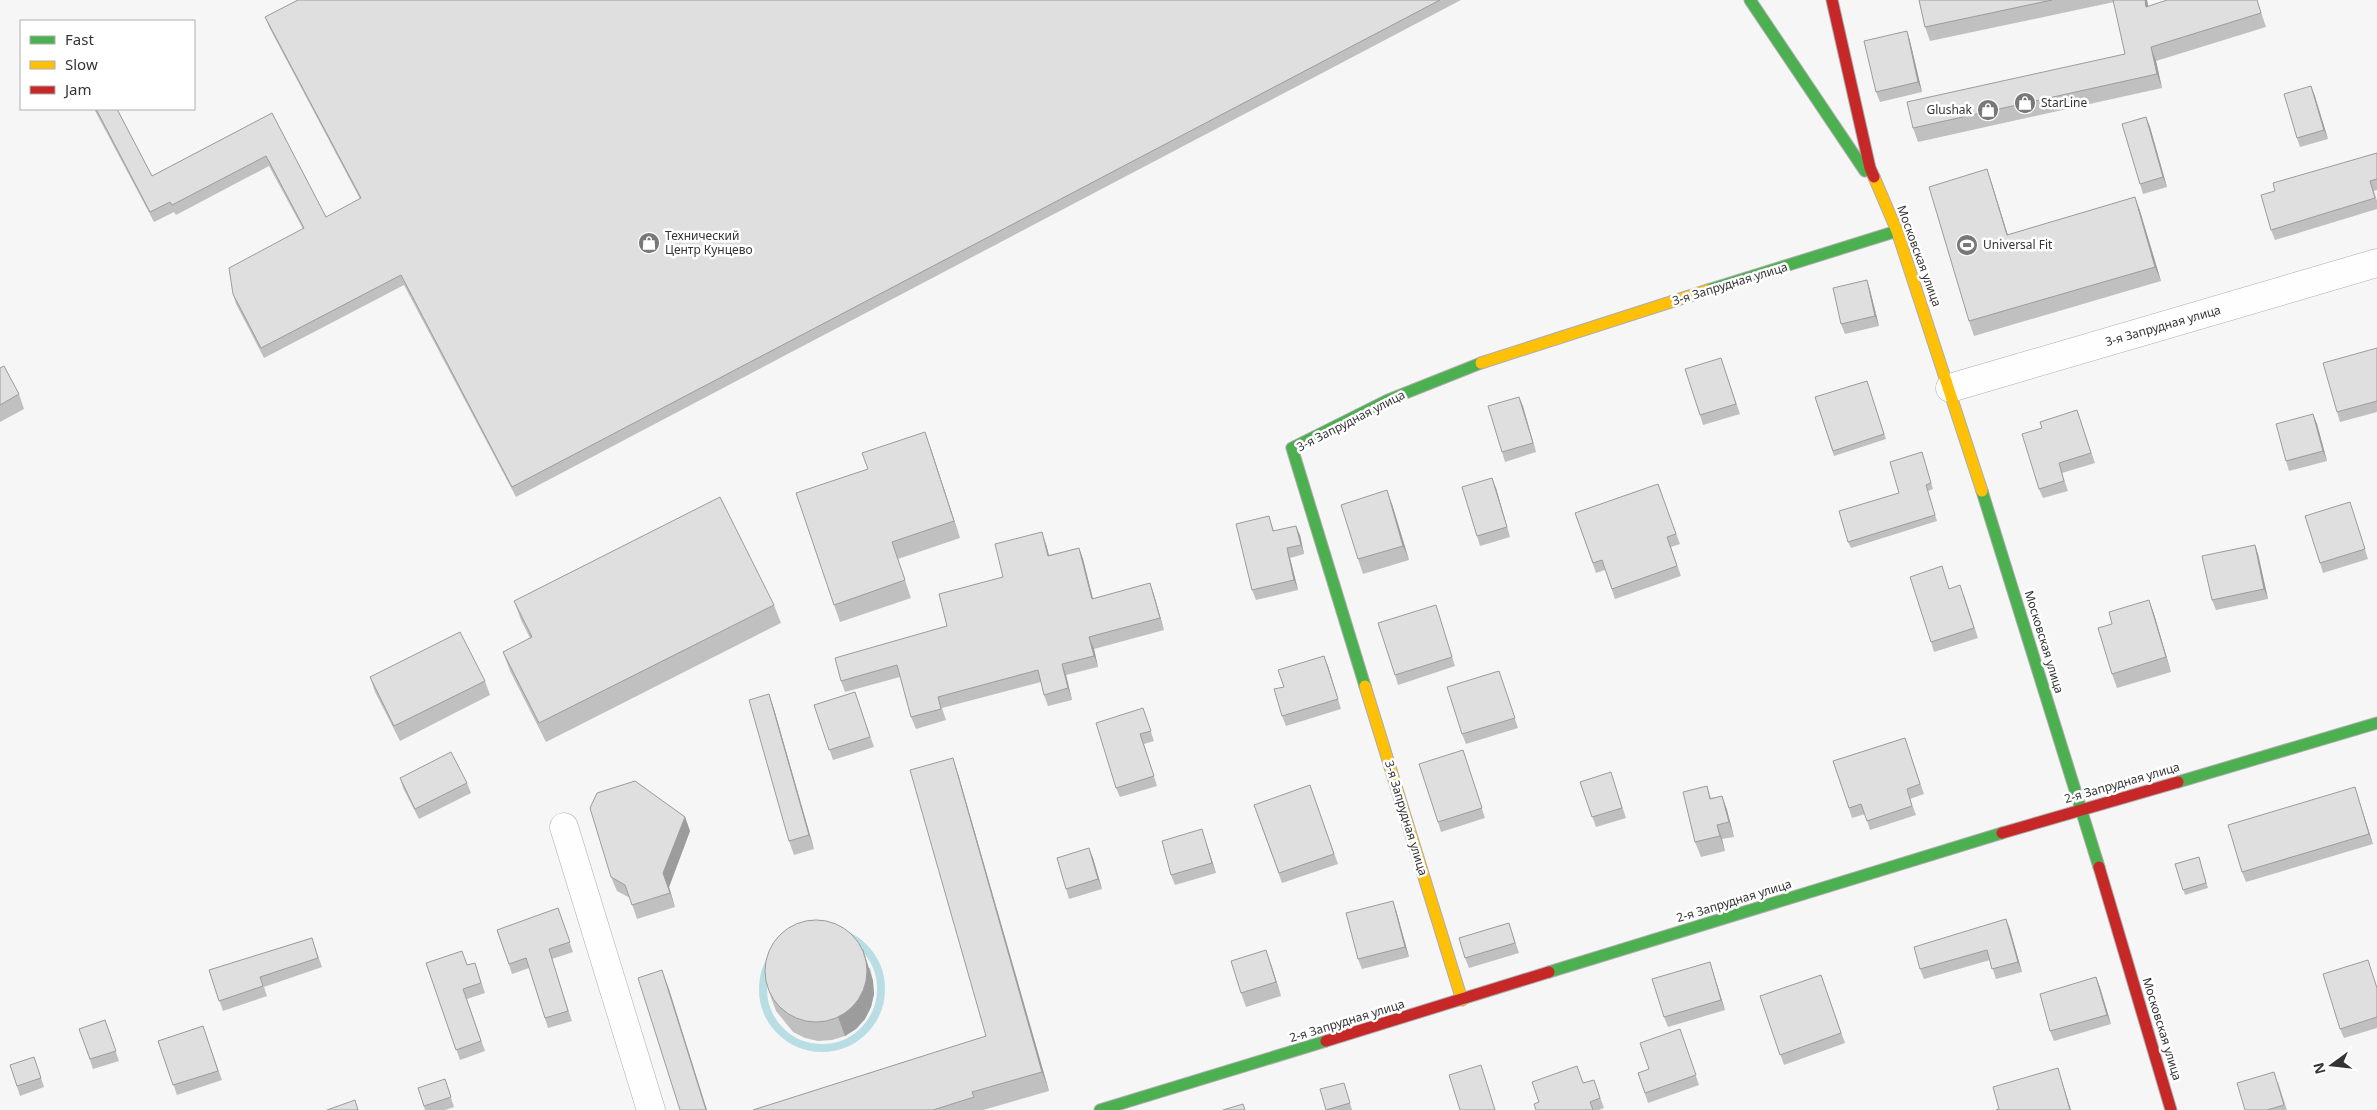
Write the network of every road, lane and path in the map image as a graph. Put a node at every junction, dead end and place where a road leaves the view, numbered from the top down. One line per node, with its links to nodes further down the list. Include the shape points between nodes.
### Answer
1 (1750, 0): 3 (street, Московская улица)
2 (1832, 0): 3 (street, Московская улица)
3 (1876, 186): 4 (street, Московская улица)
4 (1897, 231): 6 (street, Московская улица); 10 (street, 3-я Запрудная улица, via 1500,355 1388,400 1292,448)
5 (2377, 263): 6 (street, 3-я Запрудная улица)
6 (1950, 388): 8 (street, Московская улица)
7 (2377, 723): 8 (street, 2-я Запрудная улица)
8 (2082, 810): 10 (street, 2-я Запрудная улица); 13 (street, Московская улица)
9 (564, 827): 11 (street)
10 (1462, 1000): 12 (street, 2-я Запрудная улица)
11 (651, 1110)
12 (1100, 1110)
13 (2171, 1110)

